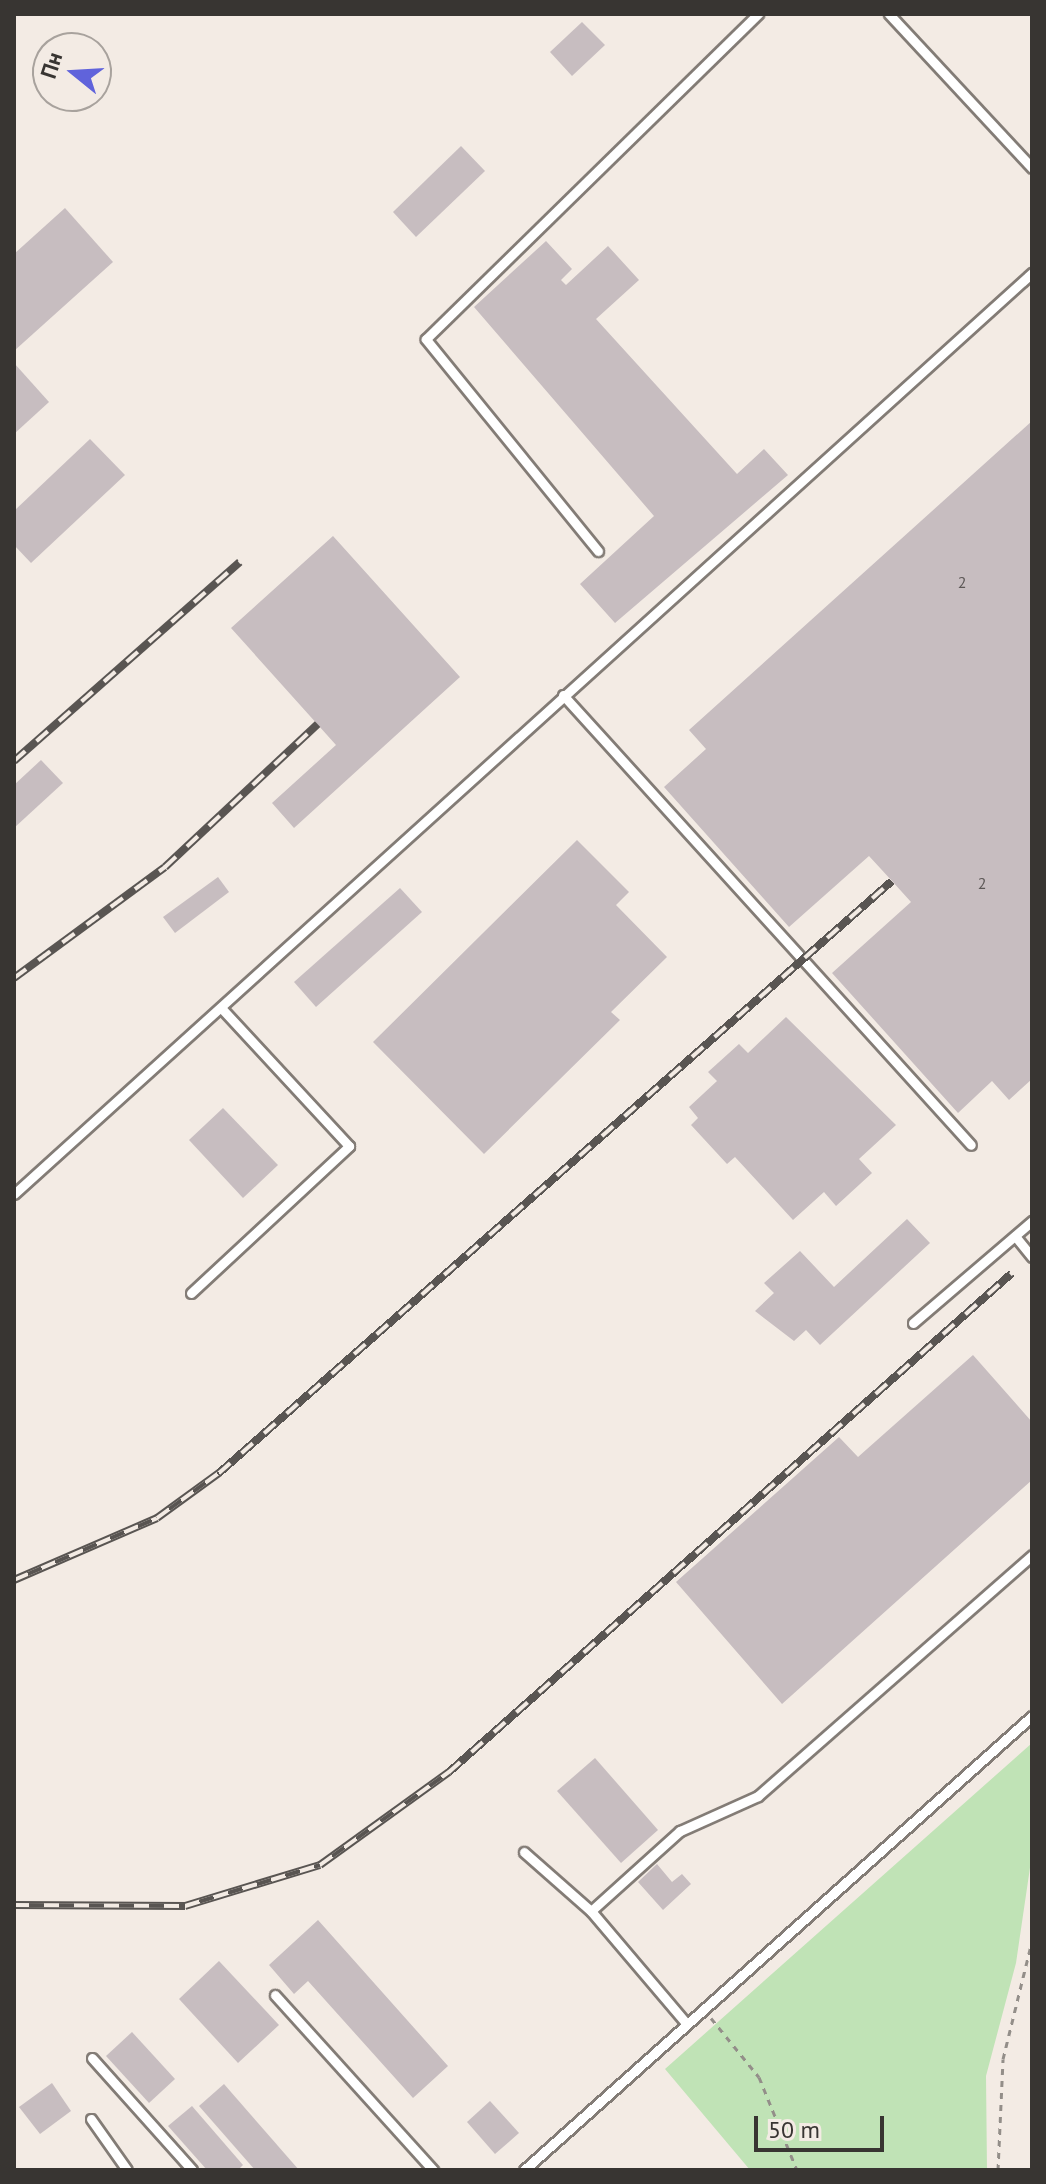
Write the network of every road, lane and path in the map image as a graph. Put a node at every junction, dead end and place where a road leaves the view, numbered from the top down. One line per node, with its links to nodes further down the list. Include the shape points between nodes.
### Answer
1 (758, 14): 5 (lane, via 426,339)
2 (889, 14): 3 (lane)
3 (1032, 168)
4 (1032, 273): 6 (lane)
5 (598, 551)
6 (563, 695): 7 (lane); 8 (lane)
7 (222, 1009): 9 (lane); 13 (lane, via 349,1146)
8 (971, 1145)
9 (14, 1194)
10 (1032, 1221): 11 (lane)
11 (1015, 1236): 12 (lane); 14 (lane)
12 (1032, 1257)
13 (191, 1293)
14 (913, 1323)
15 (1032, 1555): 18 (lane, via 758,1796 680,1831)
16 (1032, 1716): 21 (lane)
17 (524, 1852): 18 (lane)
18 (591, 1911): 22 (lane)
19 (1032, 1941): 30 (path, via 1003,2059)
20 (275, 1995): 27 (lane)
21 (704, 2010): 22 (lane); 29 (path, via 759,2077)
22 (687, 2024): 28 (lane)
23 (92, 2058): 26 (lane)
24 (91, 2119): 25 (lane)
25 (127, 2170)
26 (192, 2170)
27 (433, 2170)
28 (524, 2170)
29 (797, 2170)
30 (998, 2170)

